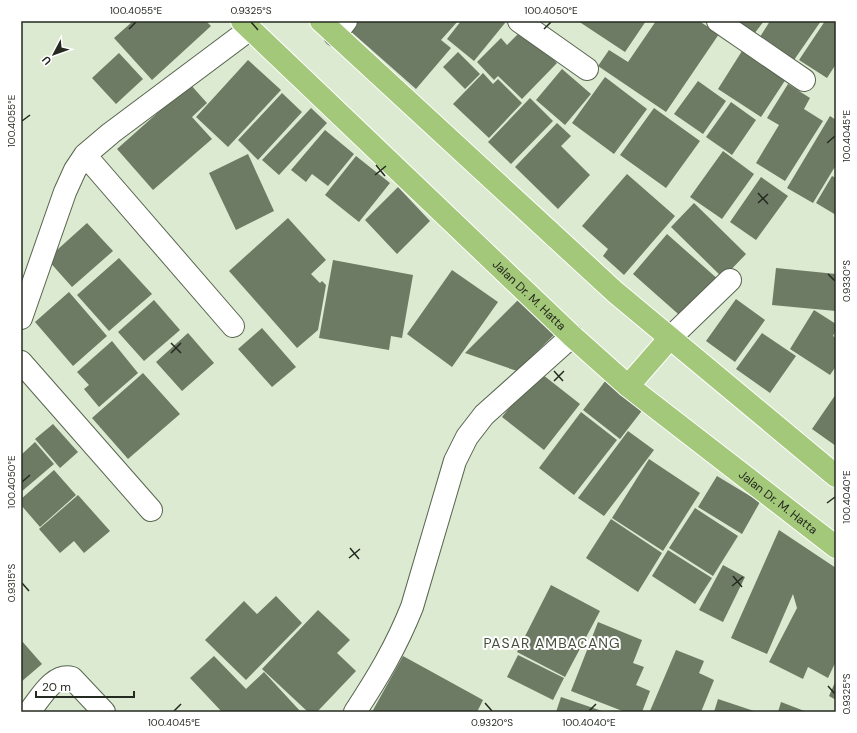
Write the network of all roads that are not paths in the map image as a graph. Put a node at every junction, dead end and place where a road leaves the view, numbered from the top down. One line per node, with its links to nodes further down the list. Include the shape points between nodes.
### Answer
1 (519, 21): 5 (street)
2 (718, 21): 6 (street)
3 (246, 25): 7 (street); 11 (main road, Jalan Dr. M. Hatta)
4 (334, 26): 12 (main road, via 614,292)
5 (587, 69)
6 (804, 80)
7 (85, 156): 9 (street, via 65,192); 10 (street)
8 (730, 280): 12 (street)
9 (21, 318)
10 (233, 326)
11 (572, 336): 14 (main road, Jalan Dr. M. Hatta); 20 (street, via 484,415 467,437 455,461 412,607 386,663)
12 (670, 338): 14 (main road); 15 (main road)
13 (21, 362): 16 (street)
14 (628, 386): 17 (main road, Jalan Dr. M. Hatta)
15 (836, 476)
16 (151, 510)
17 (836, 547)
18 (29, 712): 19 (street, via 54,682 65,676 72,678)
19 (104, 712)
20 (355, 712)

